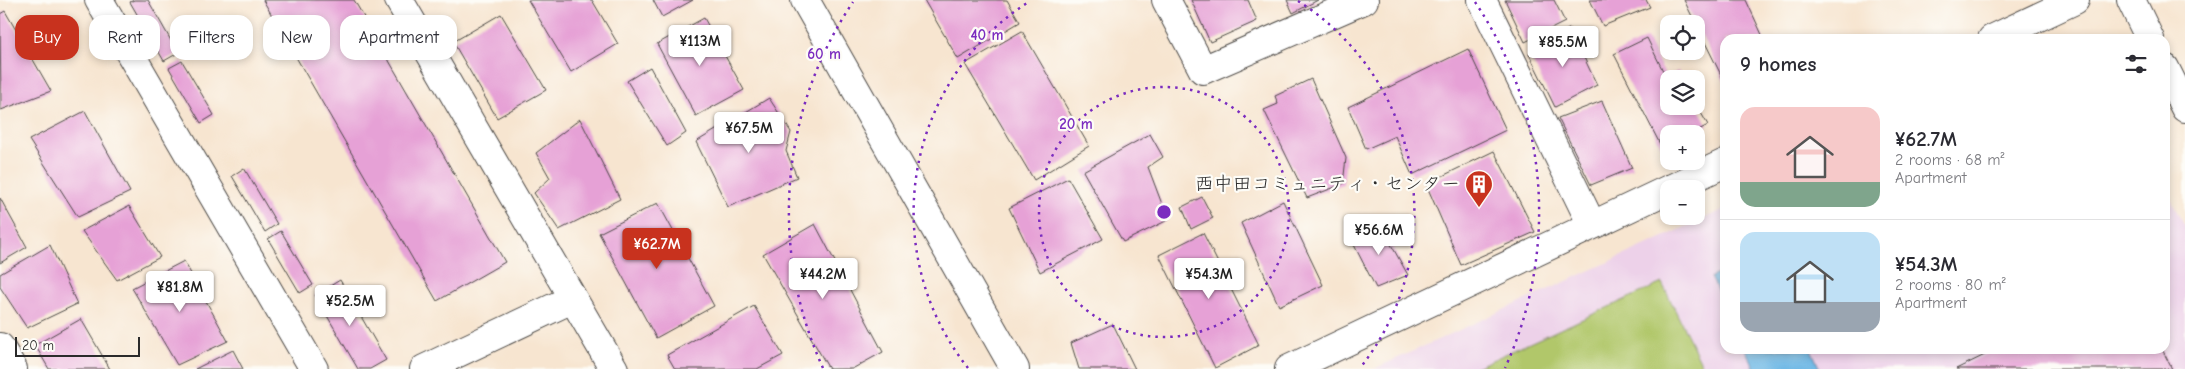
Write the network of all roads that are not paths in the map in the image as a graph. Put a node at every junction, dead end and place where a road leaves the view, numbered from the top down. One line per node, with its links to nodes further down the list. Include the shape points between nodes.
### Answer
1 (99, 0): 20 (street)
2 (399, 0): 17 (street)
3 (805, 0): 23 (street)
4 (1166, 0): 5 (street, via 1203,70)
5 (1364, 0)
6 (1482, 0): 16 (street)
7 (2075, 0): 9 (street)
8 (2131, 0): 10 (street)
9 (2003, 34)
10 (2148, 34)
11 (2170, 78): 12 (street)
12 (2185, 108)
13 (1720, 165): 14 (street)
14 (1688, 180)
15 (1660, 193): 16 (street)
16 (1592, 225): 24 (street)
17 (572, 299): 21 (street); 22 (street)
18 (0, 347): 19 (street)
19 (13, 369)
20 (314, 369)
21 (424, 369)
22 (614, 369)
23 (1015, 369)
24 (1289, 369)

